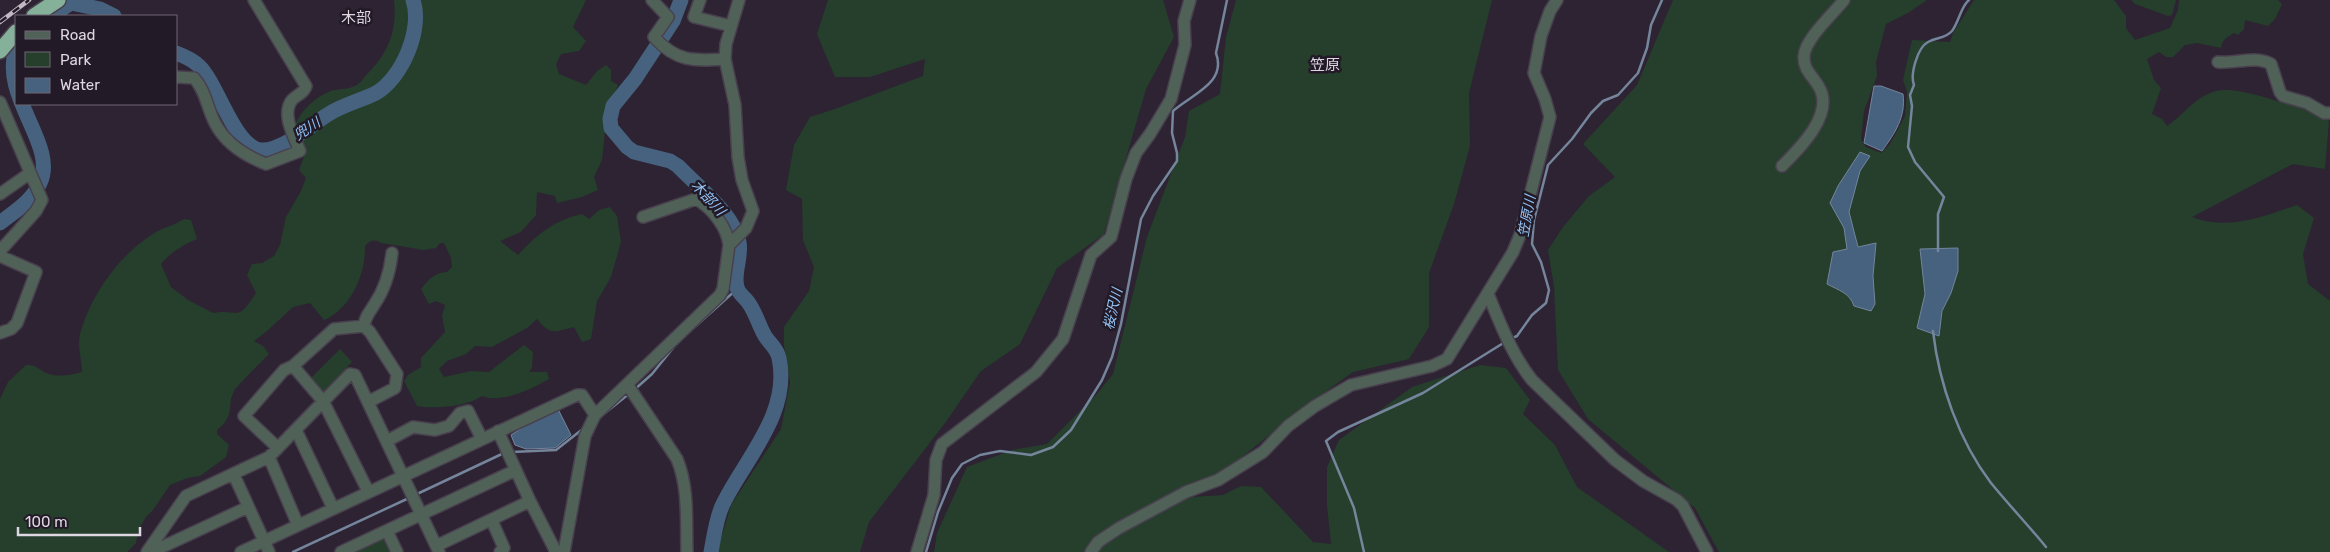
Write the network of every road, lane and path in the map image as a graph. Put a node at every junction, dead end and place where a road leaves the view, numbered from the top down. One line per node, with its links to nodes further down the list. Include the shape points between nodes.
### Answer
1 (58, 0): 9 (highway)
2 (254, 0): 15 (street, via 306,86 305,91 292,100 289,108 291,128 300,151 266,164 250,157 215,124 201,85 194,78)
3 (652, 0): 13 (street, via 668,17 654,37 666,51 695,61)
4 (700, 0): 10 (street, via 694,17)
5 (739, 0): 10 (street)
6 (1190, 0): 62 (street, via 1184,21 1185,45 1171,99 1136,153 1111,236 1091,255 1063,339 1036,372 942,444 936,460 934,495)
7 (1557, 0): 26 (street, via 1540,36 1534,73 1550,117 1517,244)
8 (1844, 0): 18 (street, via 1809,42 1804,56 1806,70 1820,88 1822,107 1817,124 1806,142)
9 (37, 15)
10 (731, 26): 13 (street)
11 (15, 33): 12 (highway)
12 (0, 51)
13 (725, 59): 22 (street, via 735,105 742,180 753,211 746,228)
14 (2218, 62): 17 (street, via 2268,62 2283,96)
15 (178, 77)
16 (0, 102): 19 (street)
17 (2330, 113)
18 (1782, 166)
19 (30, 173): 20 (street); 23 (street, via 42,200)
20 (0, 194)
21 (643, 217): 22 (street, via 696,199 722,225)
22 (730, 245): 30 (street, via 720,295)
23 (0, 251)
24 (392, 253): 27 (street, via 390,272 365,316)
25 (0, 256): 28 (street, via 36,272 17,323)
26 (1488, 294): 63 (street, via 1447,359 1432,366 1351,386 1288,426 1262,452 1218,480 1186,492 1119,528 1098,542); 64 (street, via 1502,327 1532,380 1615,460 1677,500)
27 (364, 326): 29 (street, via 334,329); 32 (street, via 397,374 395,388)
28 (0, 333)
29 (293, 366): 31 (street); 38 (street, via 284,370 244,416)
30 (627, 384): 33 (street); 61 (street, via 681,471 685,488)
31 (324, 401): 32 (street, via 350,374 355,375); 34 (street); 43 (street)
32 (368, 402): 37 (street)
33 (595, 415): 35 (street, via 582,395 577,394); 60 (street, via 585,436)
34 (296, 430): 38 (street); 46 (street)
35 (498, 431): 36 (street); 40 (street)
36 (482, 439): 37 (street, via 468,410 460,413 449,426 435,430 413,427); 41 (street)
37 (387, 441): 41 (street)
38 (278, 448): 39 (street)
39 (268, 457): 42 (street); 49 (street)
40 (516, 470): 44 (street); 47 (street)
41 (403, 474): 43 (street); 47 (street)
42 (234, 475): 45 (street); 52 (street, via 186,496)
43 (368, 491): 46 (street)
44 (530, 502): 48 (street); 59 (street)
45 (248, 507): 51 (street); 52 (street, via 160,548)
46 (333, 508): 49 (street)
47 (422, 514): 50 (street); 53 (street)
48 (492, 521): 53 (street); 58 (street, via 504,548)
49 (298, 525): 51 (street)
50 (387, 531): 54 (street); 57 (street)
51 (264, 541): 55 (street); 56 (street)
52 (149, 548)
53 (438, 549)
54 (348, 550)
55 (241, 552)
56 (269, 552)
57 (397, 552)
58 (500, 552)
59 (556, 552)
60 (564, 552)
61 (687, 552)
62 (917, 552)
63 (1091, 552)
64 (1707, 552)

